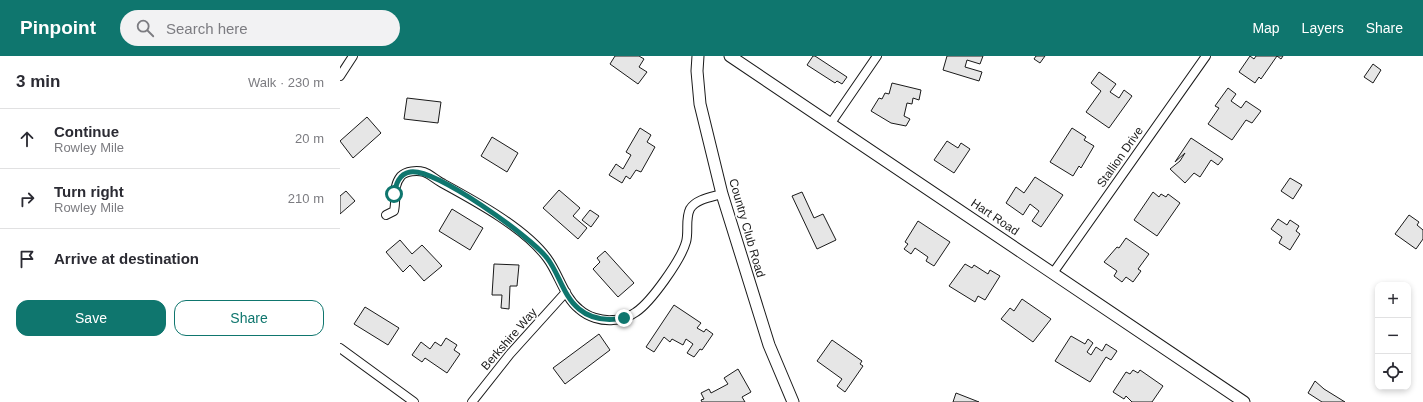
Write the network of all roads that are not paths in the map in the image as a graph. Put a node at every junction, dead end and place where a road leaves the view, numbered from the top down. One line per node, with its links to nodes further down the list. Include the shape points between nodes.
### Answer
1 (353, 56): 6 (street)
2 (698, 56): 8 (street, Country Club Road, via 700,104)
3 (730, 56): 7 (street, Hart Road)
4 (877, 56): 7 (street)
5 (1206, 56): 10 (street, Stallion Drive)
6 (340, 76)
7 (831, 123): 10 (street, Hart Road)
8 (722, 194): 11 (street, via 699,202 690,209 681,256 644,306 635,313 619,319 601,320 579,309); 15 (street, Country Club Road, via 769,346)
9 (386, 215): 11 (street, via 394,211 396,185 402,175 411,171 424,172 479,202 528,239 547,258)
10 (1053, 273): 16 (street, Hart Road)
11 (566, 292): 14 (street, Berkshire Way, via 510,354)
12 (340, 348): 13 (street)
13 (414, 402)
14 (472, 402)
15 (793, 402)
16 (1244, 402)

